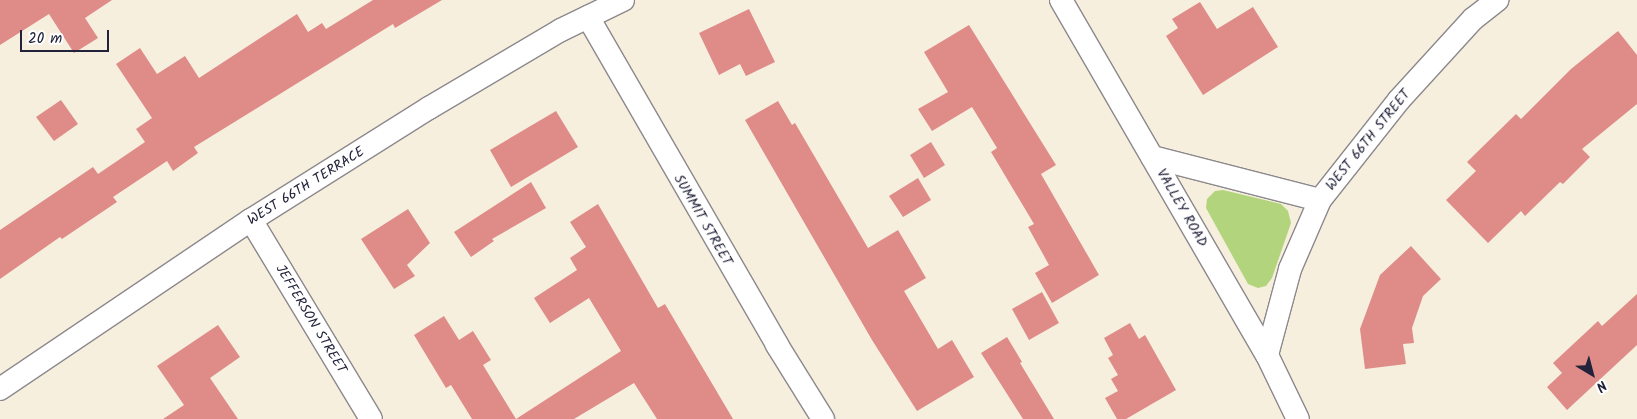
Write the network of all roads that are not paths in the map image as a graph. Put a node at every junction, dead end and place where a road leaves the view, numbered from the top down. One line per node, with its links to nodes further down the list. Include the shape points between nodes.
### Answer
1 (623, 0): 4 (street, WEST 66TH TERRACE)
2 (1061, 0): 5 (street, VALLEY ROAD)
3 (1497, 0): 6 (street, WEST 66TH STREET, via 1473,19 1399,100)
4 (588, 17): 7 (street, WEST 66TH TERRACE, via 429,108); 11 (street, SUMMIT STREET)
5 (1152, 158): 6 (street, WEST 66TH STREET); 8 (street, VALLEY ROAD)
6 (1320, 200): 8 (street, via 1290,269)
7 (251, 220): 9 (street, WEST 66TH TERRACE); 10 (street, JEFFERSON STREET)
8 (1266, 355): 12 (street, VALLEY ROAD)
9 (0, 389)
10 (371, 419)
11 (823, 419)
12 (1298, 419)

